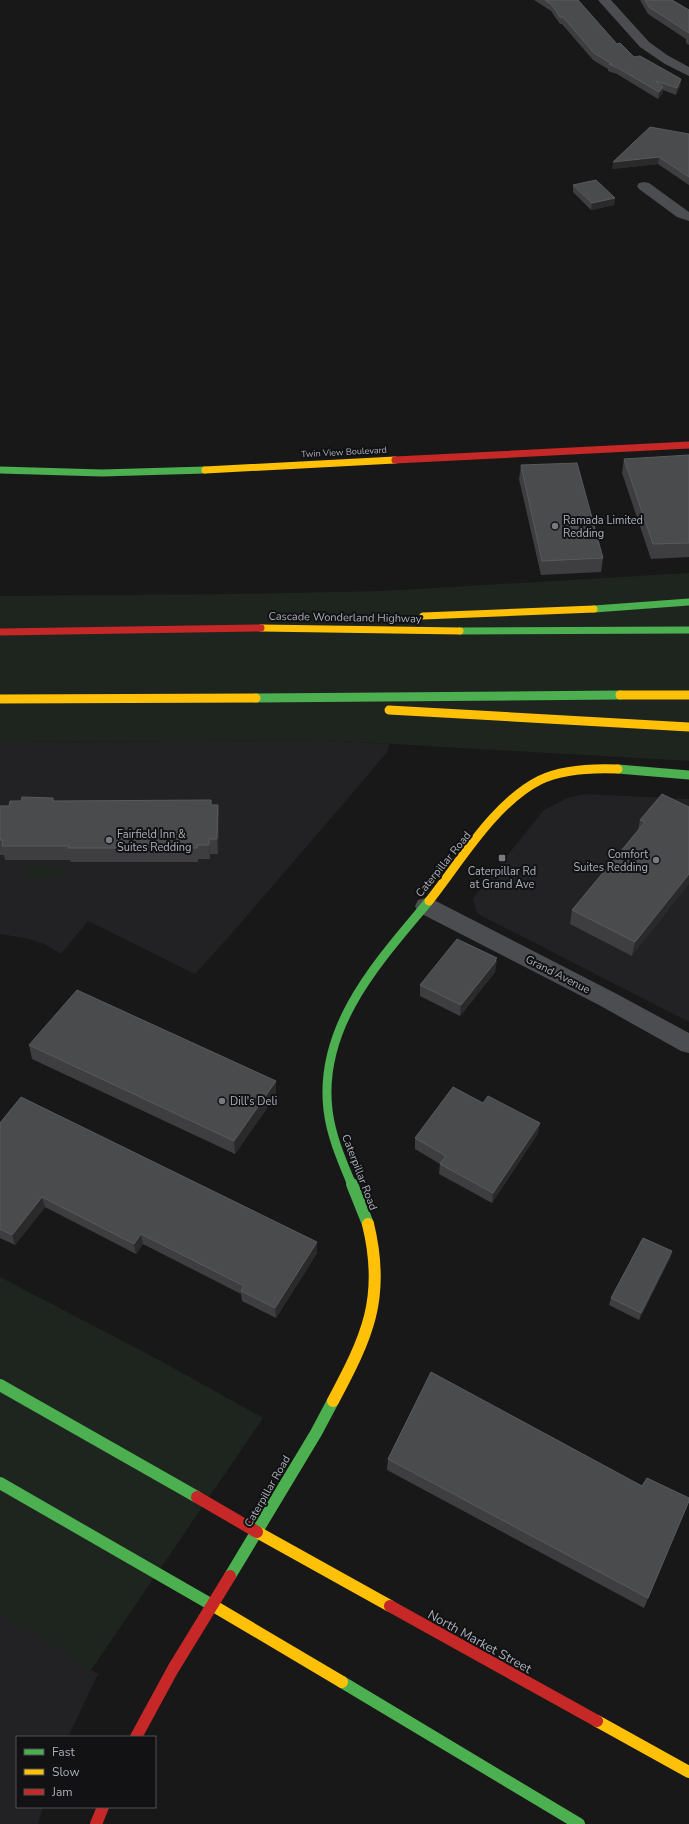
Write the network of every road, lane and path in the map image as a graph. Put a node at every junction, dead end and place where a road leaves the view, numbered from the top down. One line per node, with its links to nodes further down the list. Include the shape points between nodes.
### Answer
1 (604, 0): 2 (street, via 640,40)
2 (689, 72)
3 (644, 186): 4 (street)
4 (689, 217)
5 (689, 445): 6 (main road, Twin View Boulevard, via 201,470 77,473)
6 (0, 470)
7 (689, 602): 8 (main road, via 601,610)
8 (410, 617)
9 (357, 620): 10 (main road)
10 (291, 627): 11 (main road, Cascade Wonderland Highway, via 443,631); 12 (main road, Cascade Wonderland Highway)
11 (689, 630)
12 (0, 632)
13 (689, 695): 14 (main road)
14 (258, 697): 15 (main road); 16 (main road)
15 (0, 699)
16 (328, 707)
17 (382, 710): 18 (main road)
18 (689, 727)
19 (689, 775): 20 (main road, Caterpillar Road, via 591,770 561,773 526,787 496,817)
20 (426, 906): 21 (street, Grand Avenue); 24 (main road, Caterpillar Road, via 360,990 340,1024 333,1045 327,1069 326,1098 329,1122 368,1226 374,1263 374,1296 367,1329 336,1397)
21 (689, 1044)
22 (0, 1385): 24 (main road, North Market Street)
23 (0, 1483): 25 (main road)
24 (257, 1532): 25 (main road, Caterpillar Road); 27 (main road, North Market Street)
25 (212, 1605): 26 (main road, Caterpillar Road); 30 (main road)
26 (137, 1736)
27 (689, 1772)
28 (103, 1808): 29 (main road)
29 (96, 1824)
30 (579, 1824)

